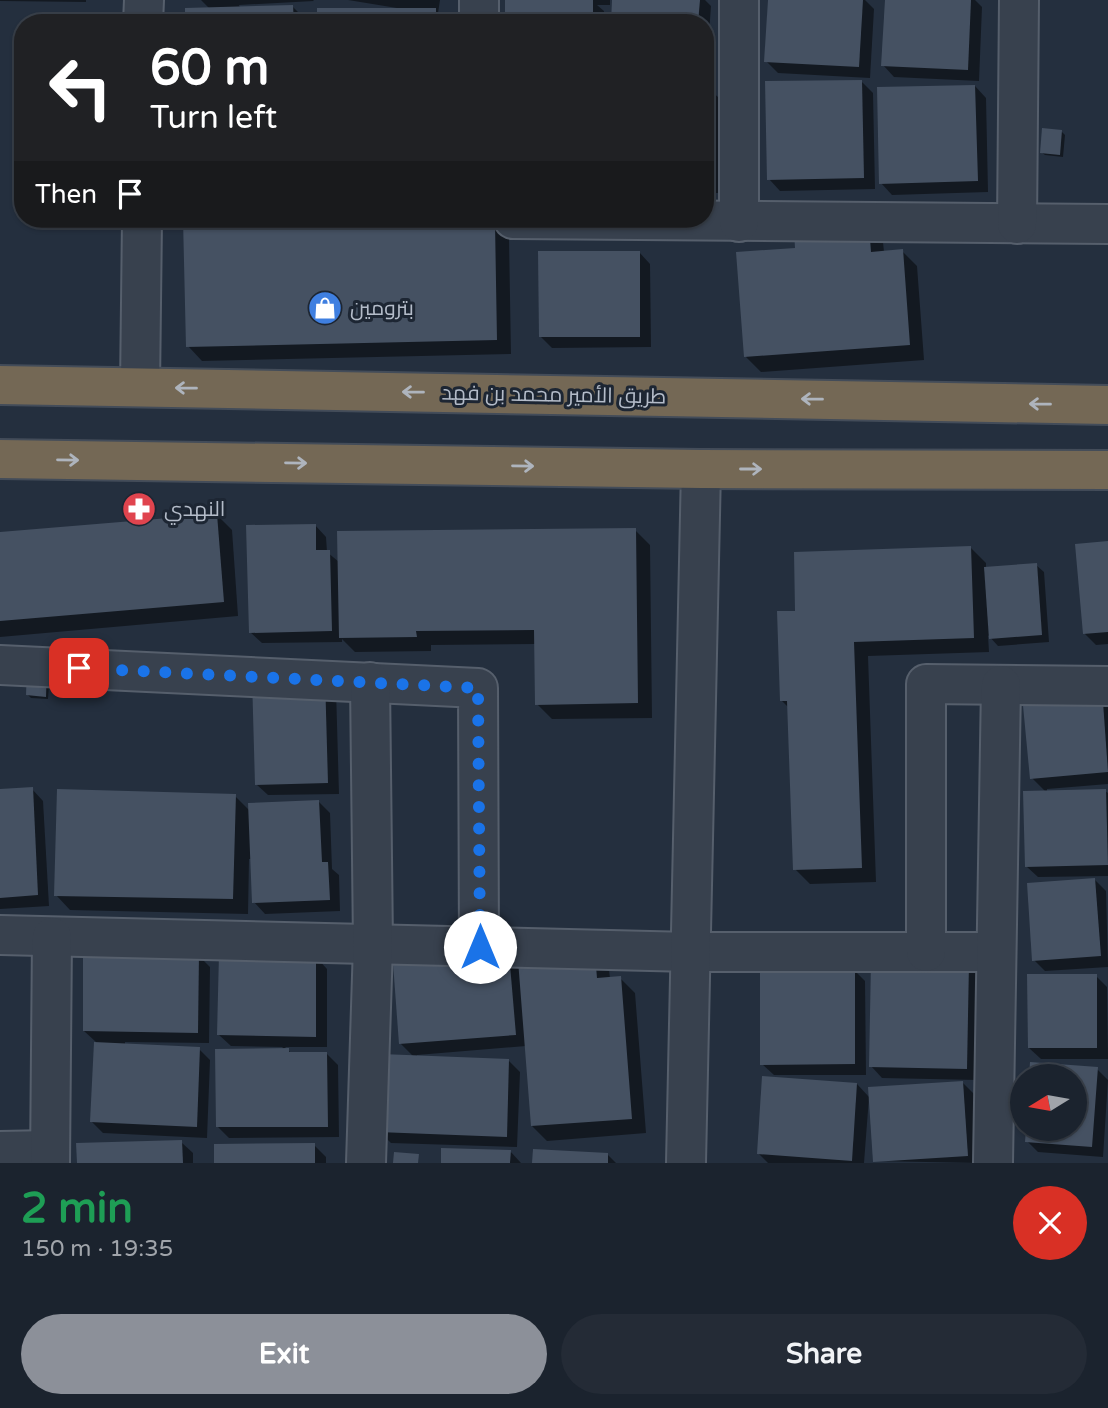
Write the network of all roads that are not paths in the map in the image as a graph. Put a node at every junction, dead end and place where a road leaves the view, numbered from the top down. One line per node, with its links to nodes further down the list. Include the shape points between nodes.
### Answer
1 (739, 0): 4 (street)
2 (1018, 0): 5 (street)
3 (714, 222): 4 (street)
4 (739, 222): 5 (street)
5 (1017, 224): 6 (street)
6 (1108, 225)
7 (142, 228): 9 (street)
8 (0, 386): 9 (highway, طريق الأمير محمد بن فهد)
9 (141, 387): 10 (highway, طريق الأمير محمد بن فهد, one-way to 9)
10 (1108, 405)
11 (0, 459): 12 (highway, one-way to 12)
12 (701, 469): 13 (highway, one-way to 13); 22 (street)
13 (1108, 470)
14 (0, 665): 15 (street)
15 (370, 682): 20 (street); 21 (street, via 478,688)
16 (1002, 685): 17 (street); 23 (street, via 926,684); 24 (street)
17 (1108, 685)
18 (0, 935): 19 (street)
19 (52, 937): 20 (street); 26 (street)
20 (373, 945): 21 (street); 27 (street)
21 (480, 947): 22 (street)
22 (691, 952): 23 (street); 28 (street)
23 (926, 952): 24 (street)
24 (995, 952): 29 (street)
25 (0, 1151): 26 (street)
26 (50, 1156)
27 (366, 1163)
28 (686, 1163)
29 (993, 1163)

